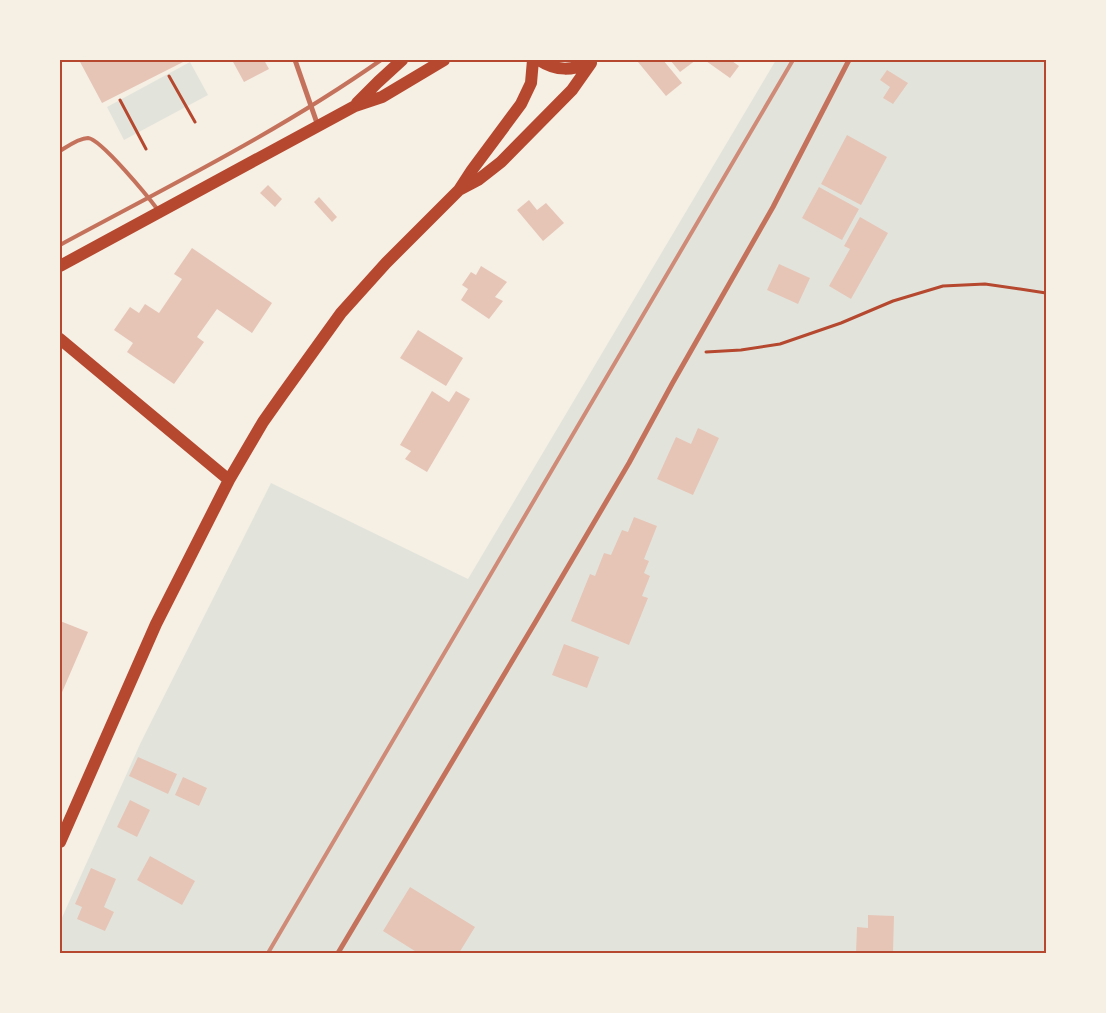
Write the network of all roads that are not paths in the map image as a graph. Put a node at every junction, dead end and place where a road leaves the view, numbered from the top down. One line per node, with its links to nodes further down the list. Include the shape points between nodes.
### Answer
1 (295, 60): 10 (street)
2 (381, 60): 10 (lane)
3 (402, 60): 9 (main road)
4 (444, 60): 9 (main road, via 382,97)
5 (533, 60): 13 (main road, via 531,83 521,104)
6 (539, 60): 8 (main road, via 560,69 576,68)
7 (849, 60): 21 (street, via 773,207 629,462)
8 (592, 61): 13 (main road, via 572,90 501,162)
9 (355, 106): 11 (main road)
10 (311, 107): 11 (street); 14 (lane)
11 (318, 126): 15 (main road)
12 (60, 151): 14 (lane, via 83,139 96,141)
13 (459, 190): 19 (main road, via 341,313 272,408)
14 (148, 197): 15 (lane); 16 (lane)
15 (160, 212): 17 (main road)
16 (60, 245)
17 (60, 266)
18 (60, 338): 19 (main road)
19 (229, 480): 20 (main road, via 156,624)
20 (60, 842)
21 (338, 953)

